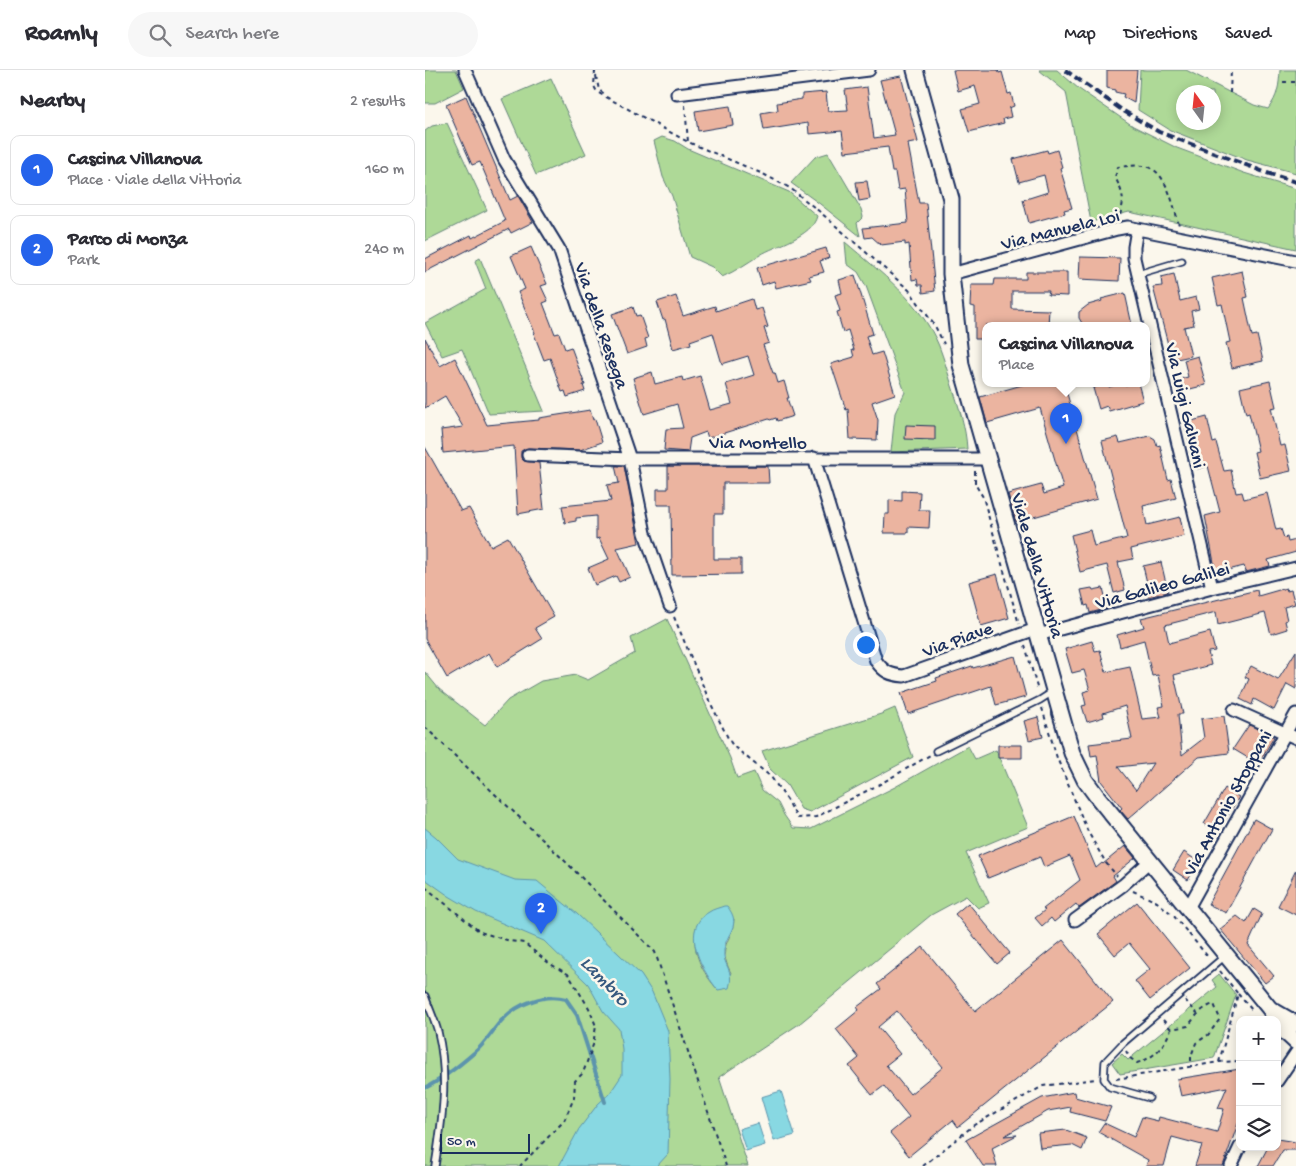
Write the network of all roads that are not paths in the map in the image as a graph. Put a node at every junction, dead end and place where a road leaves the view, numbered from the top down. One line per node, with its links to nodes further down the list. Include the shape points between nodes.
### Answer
1 (465, 70): 14 (street, Via della Resega, via 504,159 559,249)
2 (869, 70): 4 (street)
3 (915, 70): 8 (street, Viale della Vittoria, via 951,199)
4 (680, 93)
5 (1137, 229): 7 (street, Via Manuela Loi); 8 (street, Via Manuela Loi, via 1117,229); 9 (street, Via Luigi Galvani, via 1134,258)
6 (1183, 261): 9 (lane)
7 (1296, 261)
8 (951, 274): 15 (street, Viale della Vittoria, via 961,365)
9 (1138, 274): 10 (street, Via Luigi Galvani)
10 (1149, 322)
11 (1150, 324): 17 (street, Via Luigi Galvani)
12 (528, 455): 14 (street, Via Montello)
13 (814, 458): 14 (street, Via Montello); 15 (street, Via Montello); 19 (street, Via Piave, via 876,660 889,675 904,676 1021,634)
14 (630, 459): 18 (street, Via della Resega, via 645,533)
15 (981, 459): 19 (street, Viale della Vittoria)
16 (1296, 568): 17 (street, Via Galileo Galilei)
17 (1213, 588): 19 (street, Via Galileo Galilei)
18 (670, 606)
19 (1037, 632): 20 (street, Viale della Vittoria)
20 (1054, 691): 25 (lane); 26 (street, Viale della Vittoria, via 1072,753 1085,780)
21 (1235, 710): 23 (street)
22 (1296, 714): 23 (street, Via Antonio Stoppani)
23 (1285, 732): 24 (street); 27 (street, Via Antonio Stoppani)
24 (1296, 738)
25 (936, 751)
26 (1149, 861): 27 (street, Viale della Vittoria); 28 (street, via 1123,885)
27 (1187, 908): 29 (street, Viale della Vittoria)
28 (1075, 920)
29 (1221, 960): 31 (street, Viale della Vittoria); 38 (lane, via 1105,1062 1104,1079 1110,1087)
30 (425, 996): 40 (lane, via 438,1033 445,1081)
31 (1275, 1016)
32 (1281, 1018): 33 (street, Viale della Vittoria)
33 (1296, 1024)
34 (1281, 1027): 35 (street, Viale della Vittoria)
35 (1296, 1042)
36 (1296, 1053): 37 (street)
37 (1281, 1075)
38 (1149, 1098)
39 (1238, 1151): 41 (street)
40 (435, 1166)
41 (1231, 1166)

